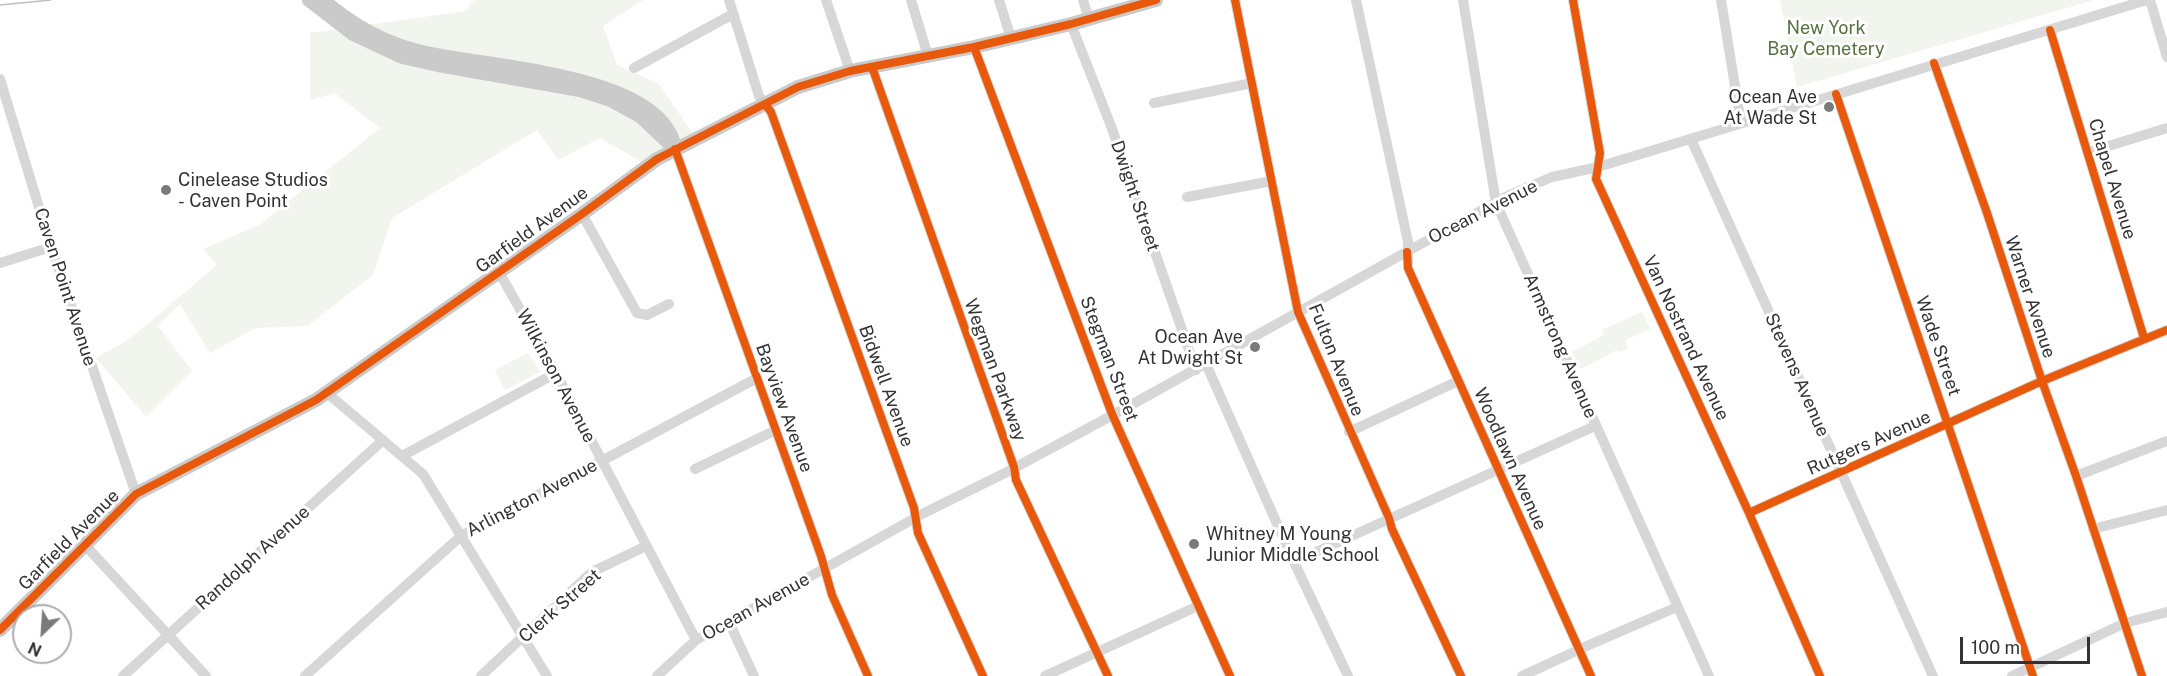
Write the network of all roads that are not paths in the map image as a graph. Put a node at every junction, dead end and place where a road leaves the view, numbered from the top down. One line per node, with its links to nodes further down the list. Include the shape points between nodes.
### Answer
1 (309, 0): 29 (main road, Bayview Avenue, via 353,34 402,57)
2 (323, 0): 29 (main road, Bayview Avenue, via 355,24 404,47 574,79)
3 (729, 0): 15 (street, Bidwell Avenue)
4 (825, 0): 26 (street)
5 (911, 0): 21 (street)
6 (999, 0): 19 (street)
7 (1083, 0): 16 (street)
8 (1234, 0): 28 (street, Fulton Avenue)
9 (1356, 0): 44 (street, Woodlawn Avenue)
10 (1463, 0): 41 (street, Armstrong Avenue)
11 (1573, 0): 38 (street, Van Nostrand Avenue, via 1600,153)
12 (1721, 0): 33 (street)
13 (2148, 0): 18 (street, Ocean Avenue); 22 (street)
14 (1152, 1): 16 (main road, Garfield Avenue)
15 (733, 14): 25 (street); 32 (street, Bidwell Avenue)
16 (1089, 19): 17 (main road, Garfield Avenue)
17 (1071, 24): 19 (main road, Garfield Avenue); 52 (street, Dwight Street)
18 (2050, 30): 23 (street, Ocean Avenue); 37 (street, Chapel Avenue)
19 (1011, 38): 20 (main road, Garfield Avenue)
20 (974, 47): 21 (main road, Garfield Avenue); 58 (street, Stegman Street)
21 (928, 56): 24 (main road, Garfield Avenue)
22 (2167, 57)
23 (1934, 63): 30 (street, Ocean Avenue); 56 (street, Warner Avenue)
24 (872, 67): 26 (main road, Garfield Avenue); 67 (street, Wegman Parkway)
25 (634, 68)
26 (850, 71): 32 (main road, Garfield Avenue, via 798,87)
27 (0, 79): 43 (street, Caven Point Avenue)
28 (1252, 83): 31 (street); 39 (street, Fulton Avenue)
29 (604, 92): 36 (main road, Bayview Avenue, via 631,98 654,114 671,134)
30 (1836, 94): 33 (street, Ocean Avenue); 59 (street, Wade Street)
31 (1155, 103)
32 (765, 104): 36 (main road, Garfield Avenue); 75 (street, Bidwell Avenue)
33 (1741, 123): 35 (street, Ocean Avenue)
34 (2167, 128): 37 (street)
35 (1691, 139): 38 (street, Ocean Avenue); 70 (street, Stevens Avenue)
36 (675, 149): 42 (main road, Garfield Avenue); 54 (street, Bayview Avenue)
37 (2089, 152): 50 (street, Chapel Avenue)
38 (1598, 167): 41 (street, Ocean Avenue, via 1552,177); 74 (street, Van Nostrand Avenue, via 1596,179)
39 (1272, 181): 40 (street); 48 (street, Fulton Avenue)
40 (1187, 197)
41 (1496, 203): 44 (street, Ocean Avenue); 60 (street, Armstrong Avenue)
42 (582, 214): 46 (main road, Garfield Avenue); 47 (street, via 638,314 647,315)
43 (51, 247): 45 (street); 72 (street, Caven Point Avenue)
44 (1407, 252): 48 (street, Ocean Avenue); 55 (street, Woodlawn Avenue, via 1408,268)
45 (0, 263)
46 (499, 272): 53 (street, Wilkinson Avenue); 57 (main road, Garfield Avenue)
47 (669, 304)
48 (1298, 312): 51 (street, Ocean Avenue); 62 (street, Fulton Avenue)
49 (2167, 330): 50 (street, Rutgers Avenue)
50 (2144, 338): 56 (street, Rutgers Avenue)
51 (1206, 364): 52 (street, Ocean Avenue); 81 (street)
52 (1196, 370): 58 (street, Ocean Avenue)
53 (556, 373): 65 (street); 66 (street, Wilkinson Avenue)
54 (757, 378): 61 (street, Bayview Avenue); 66 (street, Arlington Avenue)
55 (1458, 381): 62 (street); 69 (street, Woodlawn Avenue)
56 (2042, 381): 59 (street, Rutgers Avenue); 71 (street, Warner Avenue)
57 (327, 393): 63 (street); 72 (main road, Garfield Avenue)
58 (1112, 414): 67 (street, Ocean Avenue); 83 (street, Stegman Street)
59 (1949, 423): 70 (street, Rutgers Avenue); 94 (street, Wade Street)
60 (1595, 426): 69 (street); 84 (street, Armstrong Avenue)
61 (776, 430): 68 (street); 82 (street, Bayview Avenue)
62 (1349, 432): 76 (street, Fulton Avenue)
63 (382, 441): 65 (street); 89 (street, Randolph Avenue)
64 (2167, 441): 71 (street)
65 (402, 456): 78 (street, via 423,474)
66 (602, 460): 78 (street, Arlington Avenue); 80 (street, Wilkinson Avenue)
67 (1014, 467): 75 (street, Ocean Avenue); 93 (street, Wegman Parkway, via 1016,480)
68 (695, 469)
69 (1499, 470): 76 (street); 92 (street, Woodlawn Avenue)
70 (1841, 472): 74 (street, Rutgers Avenue); 113 (street, Stevens Avenue)
71 (2076, 476): 77 (street, Warner Avenue)
72 (136, 494): 79 (main road, Garfield Avenue)
73 (2167, 510): 77 (street)
74 (1749, 513): 112 (street, Van Nostrand Avenue)
75 (916, 518): 82 (street, Ocean Avenue); 103 (street, Bidwell Avenue, via 918,533)
76 (1389, 518): 81 (street); 108 (street, Fulton Avenue)
77 (2093, 529): 87 (street, Warner Avenue)
78 (461, 536): 90 (street); 97 (street, Arlington Avenue)
79 (84, 544): 88 (main road, Garfield Avenue); 89 (street)
80 (646, 546): 90 (street, Clerk Street, via 592,572); 91 (street, Wilkinson Avenue)
81 (1294, 562): 107 (street)
82 (825, 569): 86 (street, Ocean Avenue); 102 (street, Bayview Avenue, via 832,595)
83 (1198, 606): 93 (street); 106 (street, Stegman Street)
84 (1677, 607): 92 (street); 111 (street, Armstrong Avenue)
85 (2167, 612): 87 (street)
86 (729, 622): 91 (street, Ocean Avenue); 101 (street)
87 (2124, 623): 94 (street); 115 (street, Warner Avenue)
88 (0, 630)
89 (168, 635): 95 (street, Randolph Avenue); 96 (street)
90 (523, 637): 98 (street, Clerk Street); 99 (street)
91 (696, 640): 100 (street, Ocean Avenue)
92 (1579, 649): 109 (street); 110 (street, Woodlawn Avenue)
93 (1097, 652): 104 (street); 105 (street, Wegman Parkway)
94 (2032, 672): 114 (street)
95 (123, 676)
96 (206, 676)
97 (305, 676)
98 (481, 676)
99 (547, 676)
100 (657, 676)
101 (754, 676)
102 (868, 676)
103 (982, 676)
104 (1045, 676)
105 (1108, 676)
106 (1230, 676)
107 (1348, 676)
108 (1461, 676)
109 (1522, 676)
110 (1591, 676)
111 (1709, 676)
112 (1820, 676)
113 (1933, 676)
114 (2012, 676)
115 (2142, 676)

